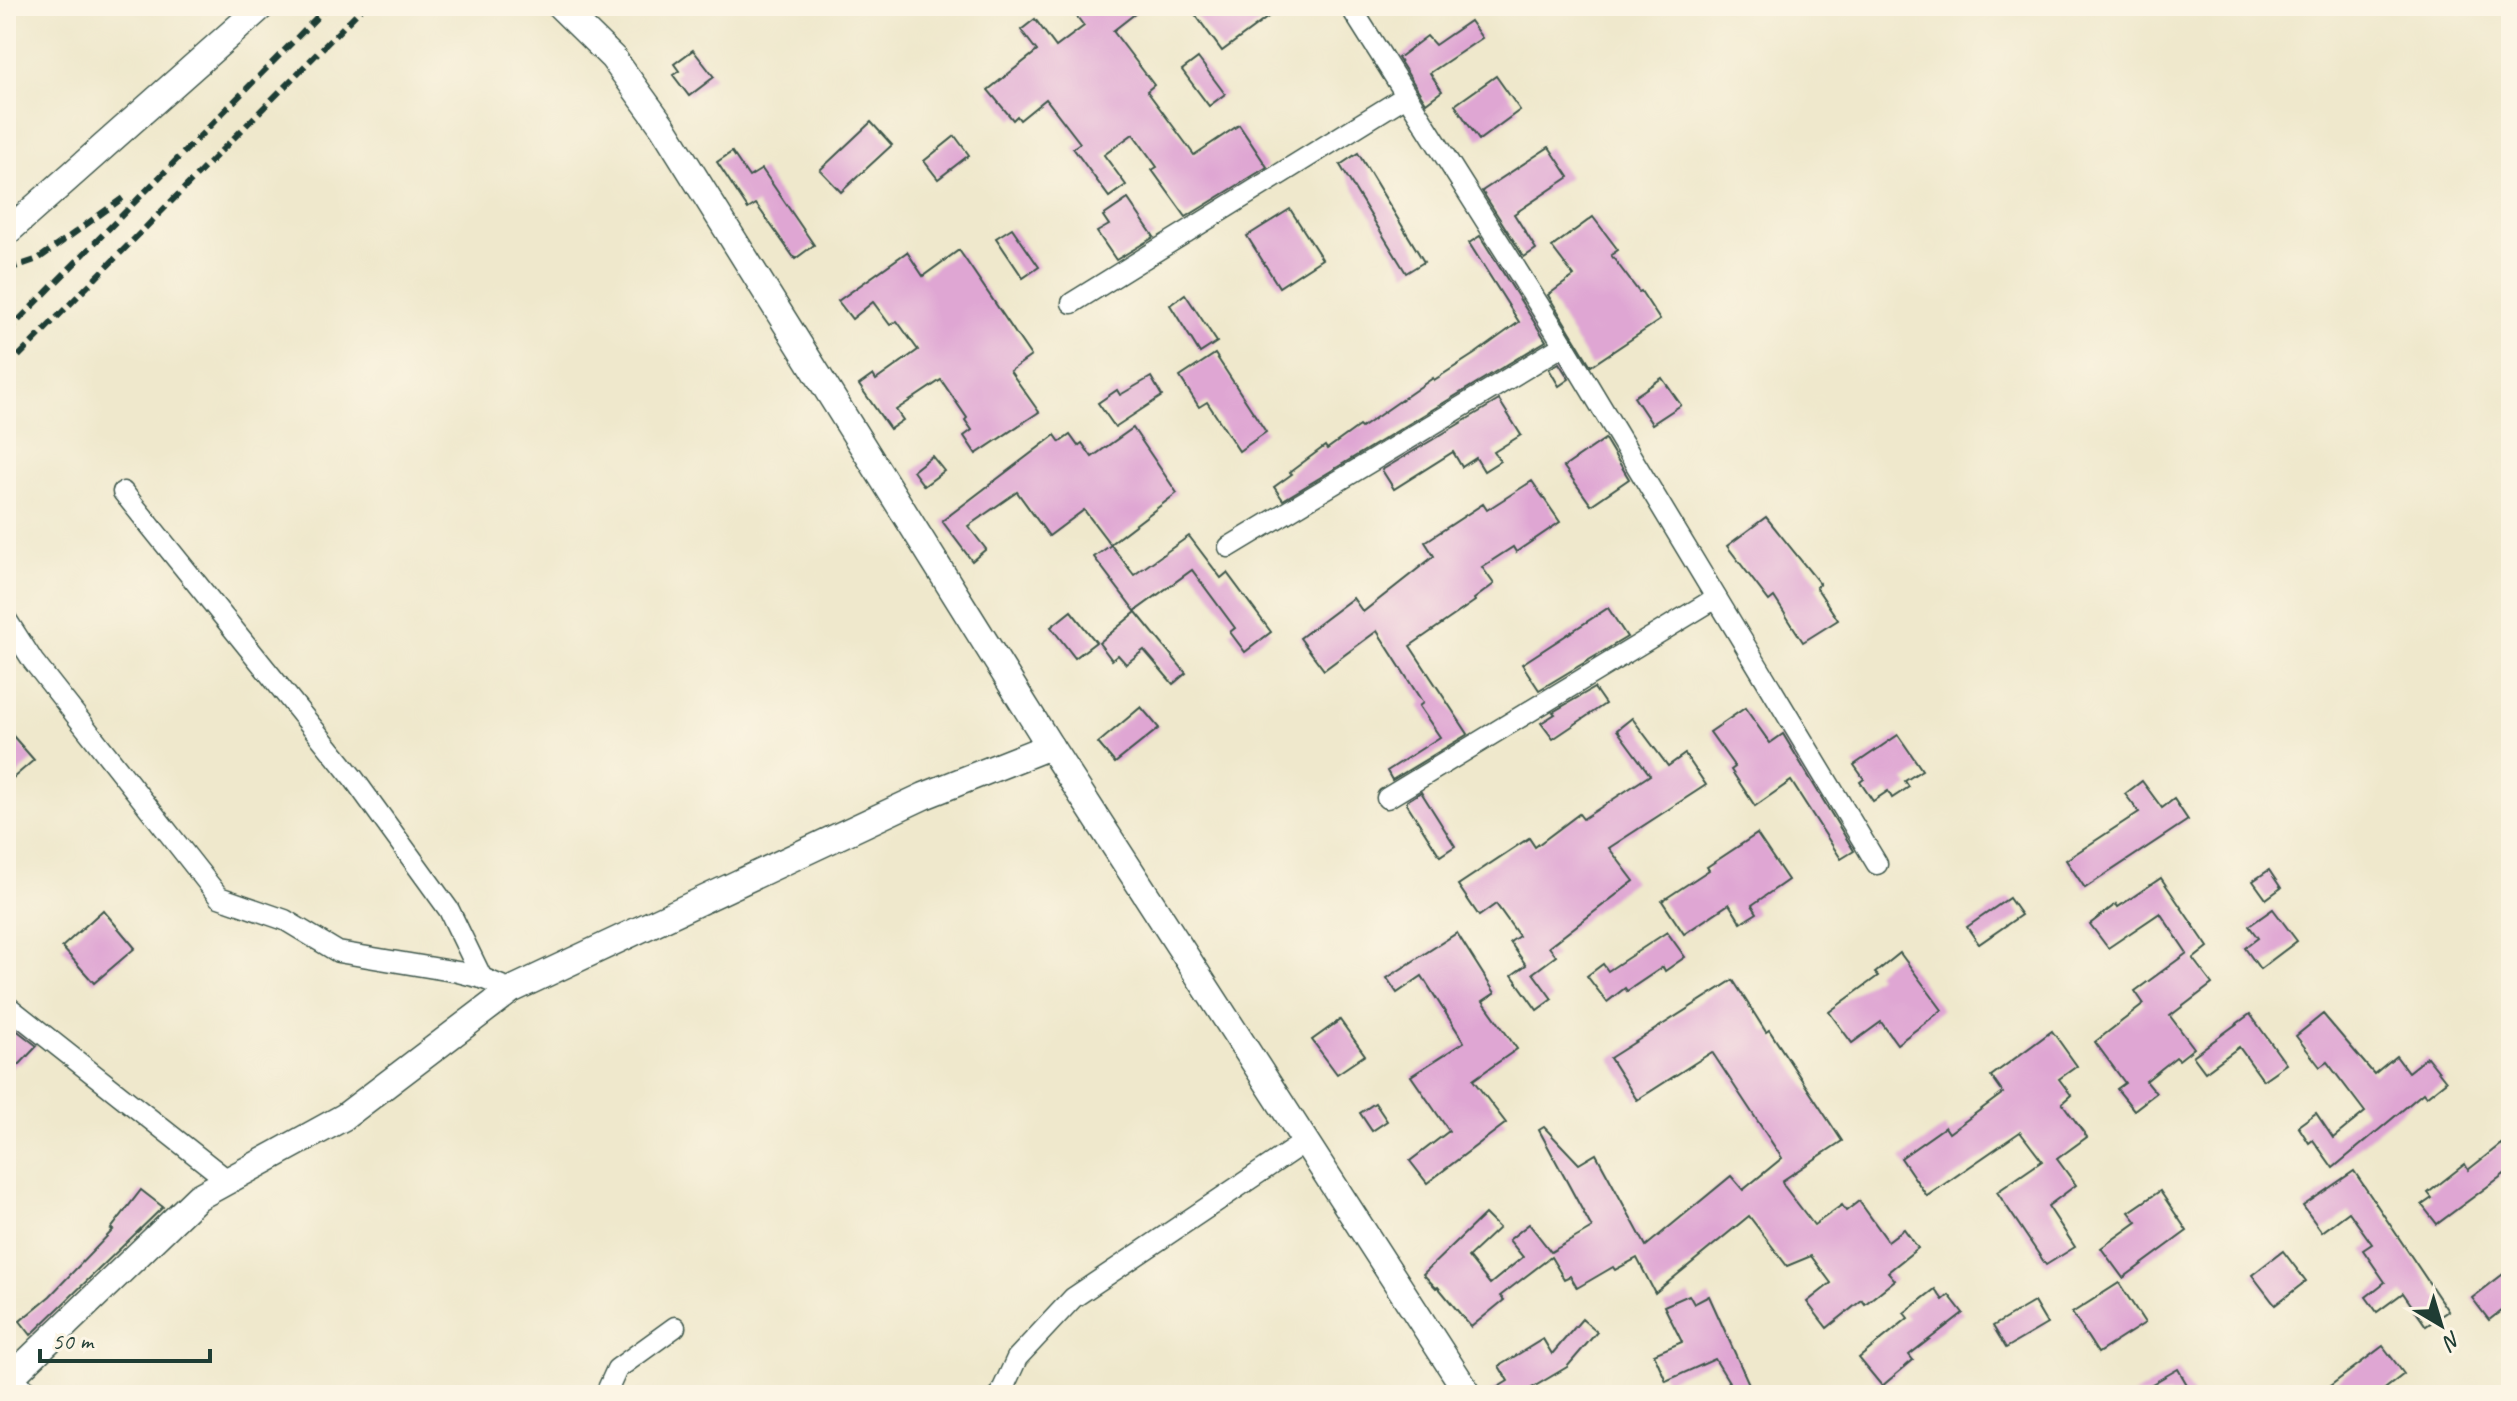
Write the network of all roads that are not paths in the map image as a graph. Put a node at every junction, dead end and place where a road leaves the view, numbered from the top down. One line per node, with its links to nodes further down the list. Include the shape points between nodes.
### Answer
1 (262, 6): 5 (street)
2 (560, 6): 12 (street, via 613,58 663,127)
3 (1350, 6): 4 (street)
4 (1406, 96): 6 (street); 7 (street)
5 (6, 233)
6 (1072, 303)
7 (1564, 345): 9 (street); 10 (street)
8 (123, 492): 15 (street, via 354,779 449,910)
9 (1229, 547)
10 (1716, 598): 13 (street); 14 (street)
11 (6, 619): 15 (street, via 33,661 219,897 285,920 338,952)
12 (1050, 746): 16 (street, via 924,796); 18 (street)
13 (1387, 798)
14 (1877, 864)
15 (482, 978): 16 (street)
16 (511, 990): 19 (street, via 344,1117)
17 (6, 1005): 19 (street)
18 (1306, 1141): 22 (street, via 1073,1298 1017,1358); 24 (street)
19 (226, 1179): 21 (street, via 198,1197)
20 (675, 1327): 23 (street, via 617,1369)
21 (16, 1385)
22 (1006, 1391)
23 (608, 1395)
24 (1469, 1395)

